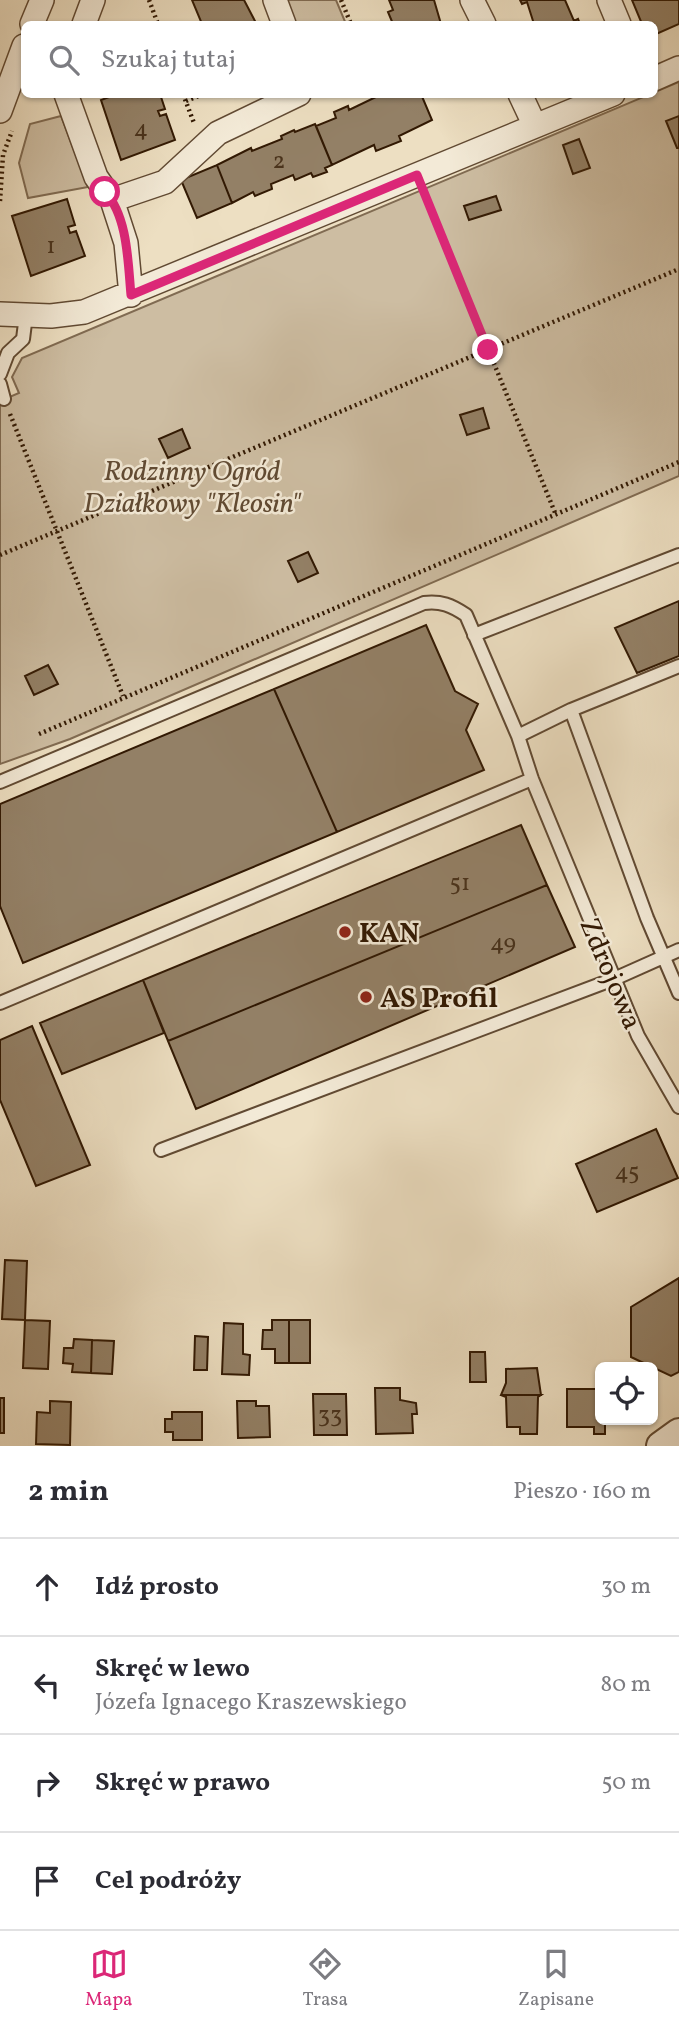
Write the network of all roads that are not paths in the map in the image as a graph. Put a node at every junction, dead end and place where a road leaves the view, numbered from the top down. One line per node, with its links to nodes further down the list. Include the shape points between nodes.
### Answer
1 (42, 0): 6 (street)
2 (93, 0): 7 (street)
3 (275, 0): 8 (street)
4 (472, 0): 9 (street)
5 (609, 0): 10 (street)
6 (33, 21)
7 (85, 21)
8 (283, 21)
9 (482, 21)
10 (618, 21)
11 (21, 59): 18 (street)
12 (679, 68): 13 (street)
13 (658, 77)
14 (67, 98): 20 (street, via 96,177)
15 (294, 98): 20 (street, via 218,133 164,182)
16 (522, 98): 19 (street)
17 (603, 98): 19 (street)
18 (8, 115)
19 (536, 126): 21 (street)
20 (112, 200): 21 (street, via 125,243)
21 (131, 295): 23 (street, via 84,312)
22 (0, 314): 23 (street)
23 (26, 315): 24 (lane, via 23,339 9,353)
24 (0, 374)
25 (0, 384): 26 (lane)
26 (4, 399)
27 (679, 555): 28 (lane)
28 (474, 635): 31 (lane, Zdrojowa); 33 (lane, Zdrojowa, via 466,615 453,606 439,601 424,603)
29 (679, 666): 30 (lane)
30 (571, 710): 31 (lane); 35 (lane)
31 (518, 736): 32 (lane, Zdrojowa)
32 (532, 779): 36 (lane, Zdrojowa); 38 (lane)
33 (0, 782)
34 (679, 950): 35 (lane)
35 (663, 957): 36 (lane); 37 (lane)
36 (614, 979): 39 (lane, Zdrojowa, via 638,1036); 40 (lane)
37 (679, 993)
38 (0, 1003)
39 (679, 1107)
40 (161, 1150)
41 (679, 1433): 42 (street)
42 (661, 1446)

